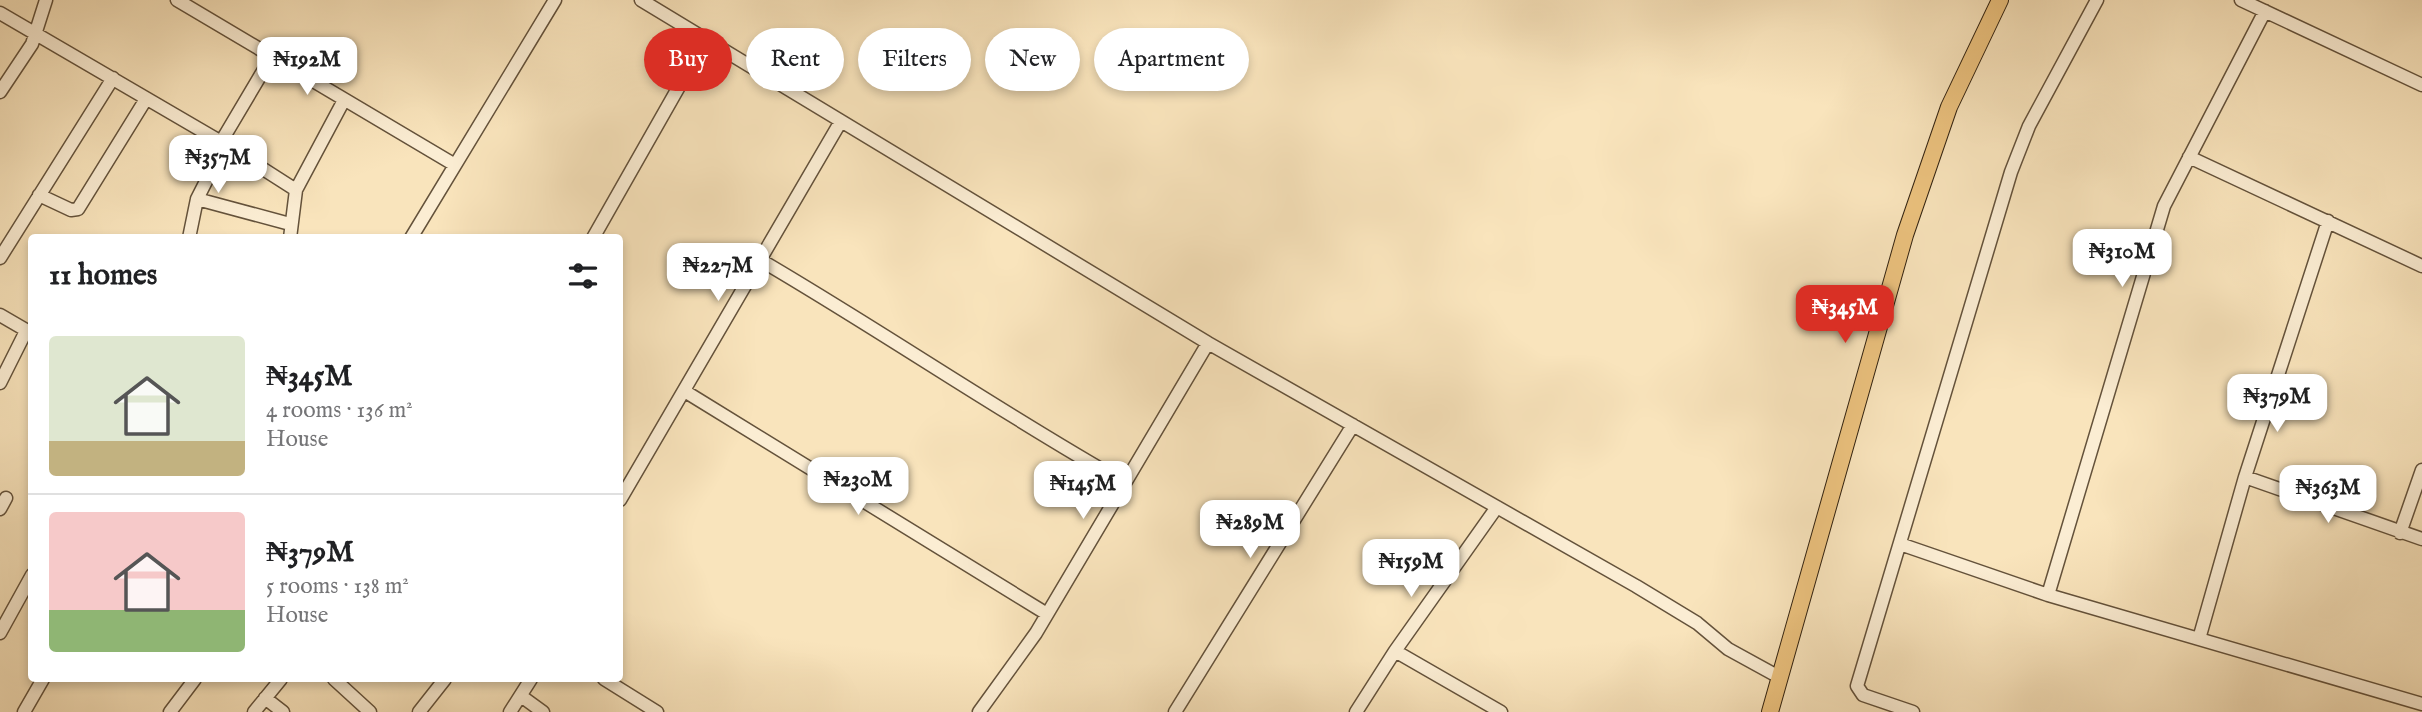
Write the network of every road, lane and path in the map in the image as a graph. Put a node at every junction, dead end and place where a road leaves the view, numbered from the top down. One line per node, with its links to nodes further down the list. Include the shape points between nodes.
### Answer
1 (47, 0): 12 (street)
2 (555, 0): 24 (street)
3 (641, 0): 11 (street)
4 (1989, 0): 44 (main road, via 1940,103 1895,232)
5 (2000, 0): 44 (main road, via 1949,107)
6 (2097, 0): 52 (street, via 2029,126 2011,172)
7 (2241, 0): 9 (street)
8 (184, 2): 14 (street)
9 (2265, 11): 16 (street); 23 (street)
10 (0, 13): 12 (street)
11 (688, 28)
12 (36, 34): 15 (street); 18 (street)
13 (732, 55): 21 (street)
14 (272, 56): 20 (street); 22 (street)
15 (113, 78): 19 (street); 26 (street)
16 (2422, 85)
17 (676, 91): 33 (street)
18 (0, 92)
19 (146, 99): 22 (street); 26 (street, via 78,209)
20 (344, 100): 24 (street); 25 (street)
21 (841, 121): 35 (street); 40 (street)
22 (223, 143): 25 (street); 27 (street)
23 (2189, 157): 28 (street); 54 (street, via 2164,206)
24 (455, 165): 32 (street)
25 (296, 190): 29 (street)
26 (39, 195): 34 (street)
27 (197, 199): 29 (street); 30 (street)
28 (2328, 221): 36 (street); 46 (street)
29 (290, 224): 31 (street)
30 (190, 234)
31 (290, 234)
32 (413, 234)
33 (595, 234)
34 (0, 258)
35 (762, 261): 42 (street); 48 (street)
36 (2422, 266)
37 (0, 315): 38 (street)
38 (28, 331)
39 (28, 334): 41 (street)
40 (1208, 343): 43 (street); 48 (street)
41 (0, 383)
42 (685, 392): 47 (street); 55 (street)
43 (1353, 425): 49 (street); 80 (street)
44 (1837, 458): 59 (main road)
45 (2422, 470): 50 (street)
46 (2245, 477): 50 (street); 57 (street)
47 (625, 481)
48 (1125, 483): 55 (street)
49 (1497, 507): 58 (street); 59 (street, via 1677,610)
50 (2400, 533): 51 (street)
51 (2422, 539)
52 (1900, 544): 54 (street); 85 (street, via 1857,686 1863,695)
53 (28, 582): 56 (street)
54 (2048, 595): 57 (street)
55 (1047, 614): 70 (street)
56 (0, 633)
57 (2199, 639): 69 (street)
58 (1395, 652): 81 (street); 82 (street)
59 (1774, 676): 83 (main road); 84 (main road)
60 (41, 682): 71 (street)
61 (193, 682): 72 (street)
62 (278, 682): 68 (street)
63 (337, 682): 75 (street)
64 (443, 682): 76 (street)
65 (529, 682): 67 (street)
66 (609, 682): 79 (street)
67 (521, 696): 77 (street); 78 (street)
68 (264, 698): 73 (street); 74 (street)
69 (2422, 704)
70 (982, 711)
71 (24, 712)
72 (170, 712)
73 (254, 712)
74 (283, 712)
75 (370, 712)
76 (419, 712)
77 (510, 712)
78 (543, 712)
79 (657, 712)
80 (1175, 712)
81 (1356, 712)
82 (1501, 712)
83 (1759, 712)
84 (1770, 712)
85 (1913, 712)

